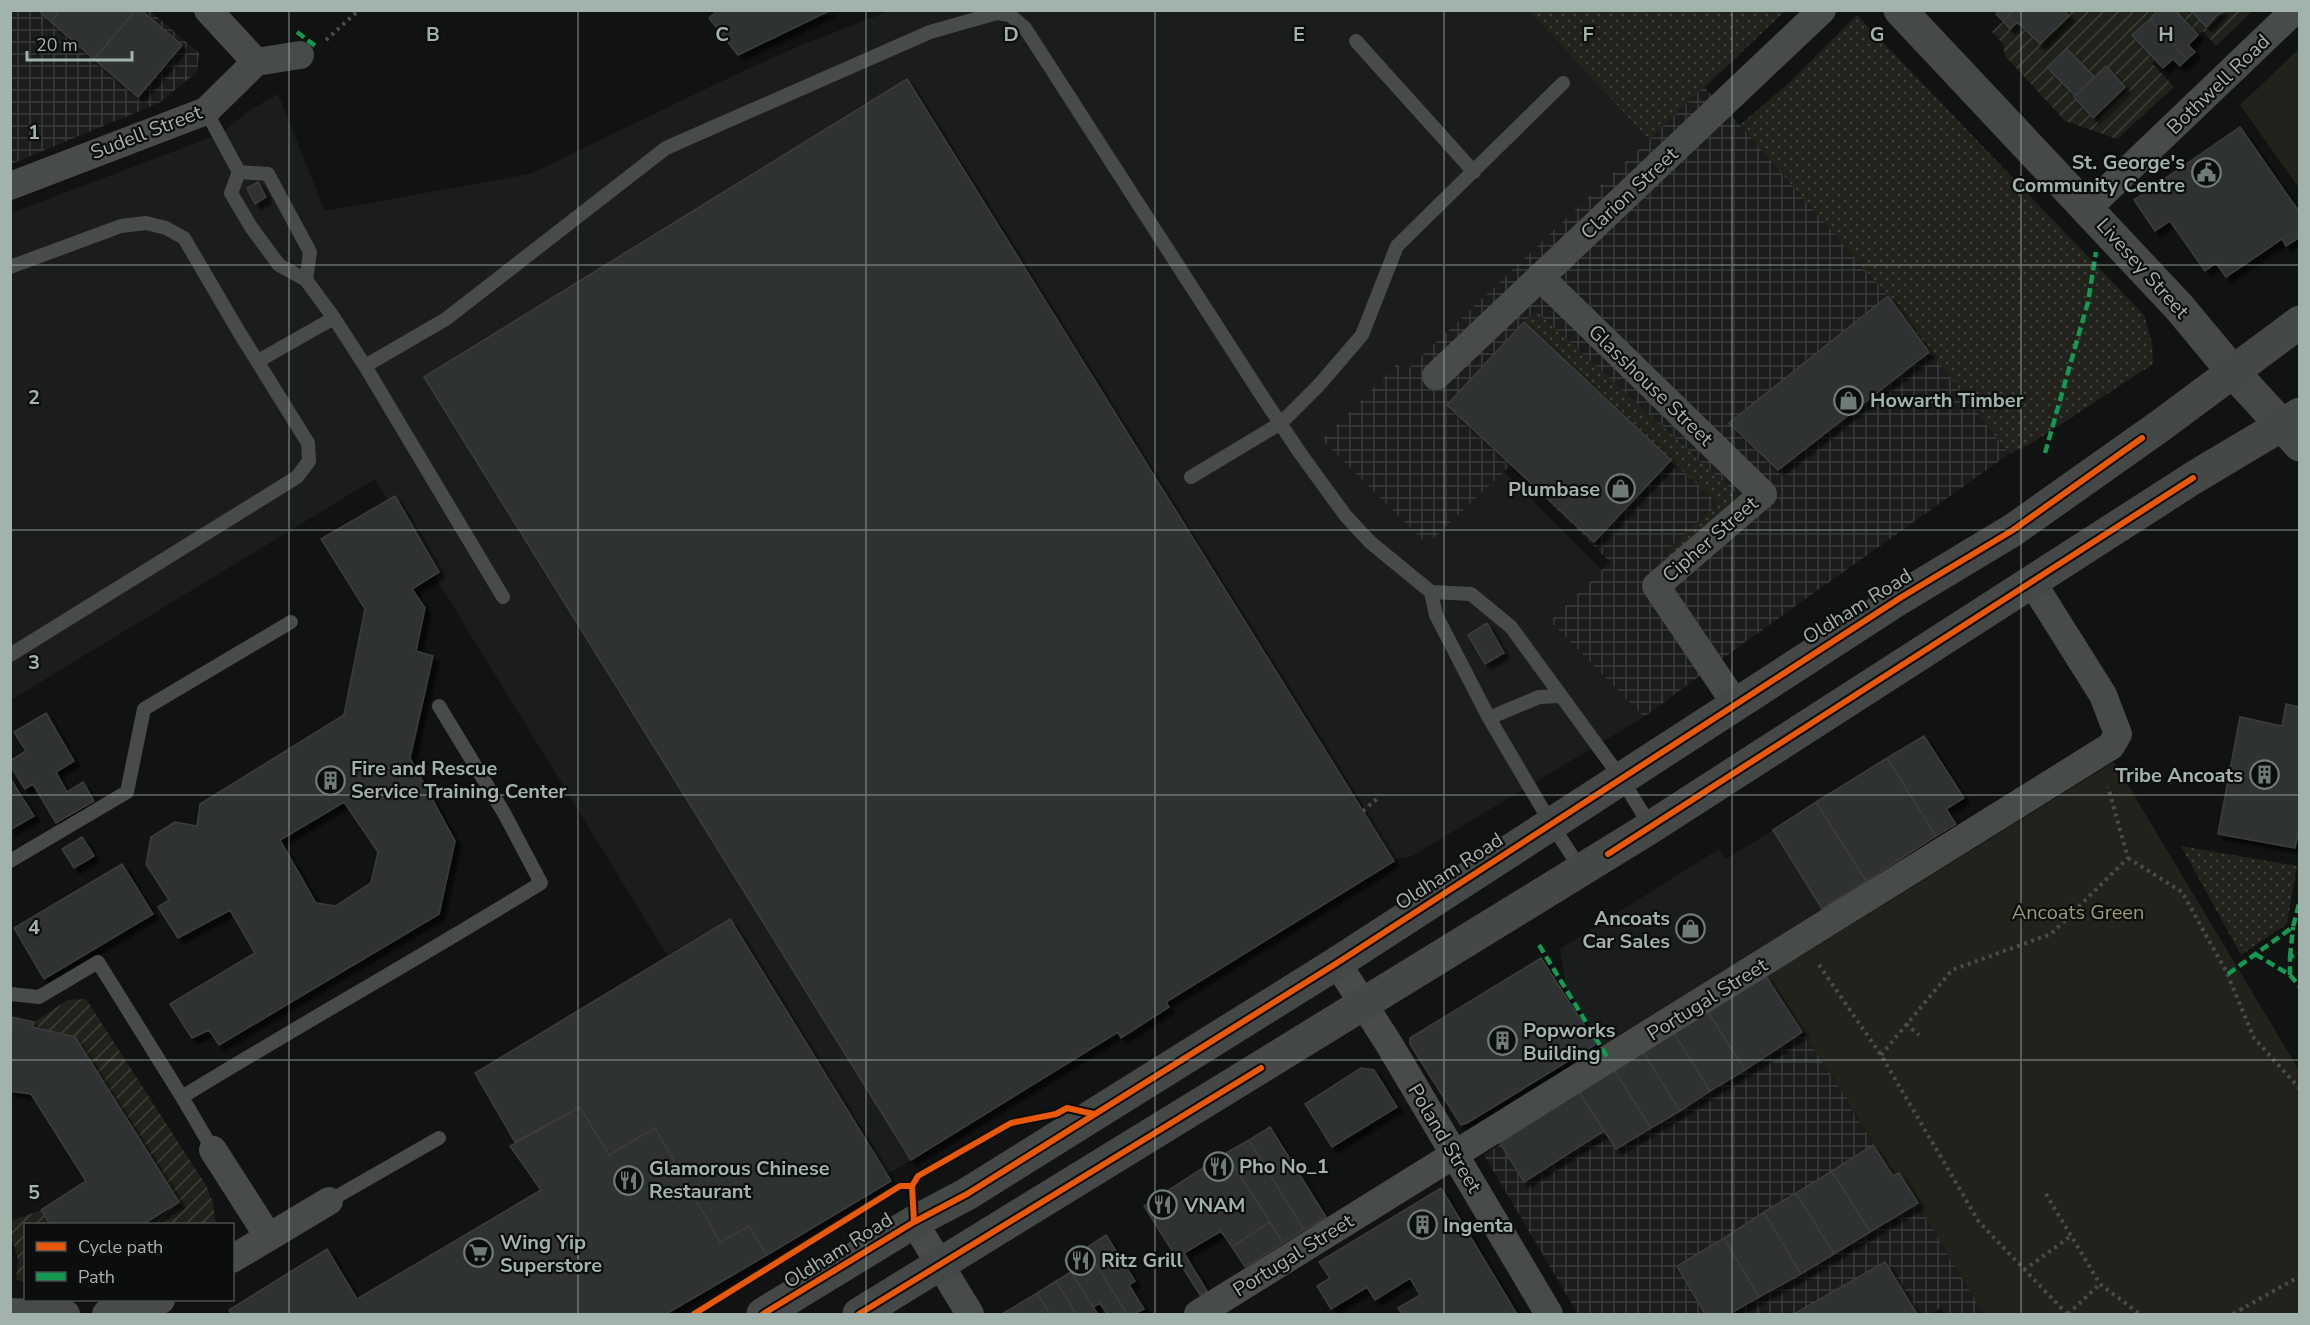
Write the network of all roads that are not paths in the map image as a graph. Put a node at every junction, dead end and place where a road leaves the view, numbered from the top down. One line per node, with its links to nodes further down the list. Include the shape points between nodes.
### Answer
1 (208, 10): 7 (street)
2 (1822, 10): 15 (street, Clarion Street)
3 (1900, 10): 13 (street, Livesey Street)
4 (2295, 10): 13 (street, Bothwell Road)
5 (1356, 41): 11 (lane)
6 (300, 55): 7 (street)
7 (256, 62): 9 (street, Sudell Street)
8 (1563, 83): 11 (lane)
9 (206, 111): 10 (lane); 12 (street, Sudell Street)
10 (239, 171): 16 (lane, via 231,193 251,227 279,265); 16 (lane, via 268,174 310,252)
11 (1474, 172): 23 (lane, via 1397,246 1362,335)
12 (10, 186)
13 (2088, 208): 21 (street, Livesey Street, via 2190,318)
14 (10, 267): 19 (lane, via 121,226 146,223 166,228 184,238)
15 (1540, 277): 22 (street, Clarion Street); 26 (street, Glasshouse Street)
16 (306, 280): 17 (lane)
17 (334, 318): 19 (lane); 20 (lane)
18 (2300, 322): 21 (highway, Oldham Road)
19 (258, 362): 31 (lane, via 308,443 309,461 297,477)
20 (365, 366): 23 (lane, via 446,319 666,148 930,32 997,13 1010,15 1024,28); 29 (lane)
21 (2234, 372): 24 (street, Livesey Street); 33 (highway, Oldham Road, via 2013,530)
22 (1436, 376)
23 (1281, 423): 25 (lane); 28 (lane, via 1345,515 1370,542)
24 (2294, 429): 27 (highway, via 2193,478)
25 (1191, 477)
26 (1763, 494): 33 (street, Cipher Street, via 1656,586)
27 (2032, 582): 38 (highway); 47 (street, Portugal Street, via 2103,695 2108,744)
28 (1431, 592): 32 (lane, via 1471,594 1511,627); 35 (lane, via 1436,615)
29 (503, 597)
30 (291, 622): 39 (lane, via 144,709 127,792)
31 (10, 655)
32 (1561, 696): 35 (lane, via 1539,697); 36 (lane)
33 (1735, 703): 36 (highway, Oldham Road)
34 (439, 706): 44 (lane, via 542,883)
35 (1489, 718): 37 (lane)
36 (1621, 778): 37 (highway, Oldham Road); 38 (lane)
37 (1552, 825): 40 (lane); 41 (highway, Oldham Road)
38 (1651, 827): 40 (highway)
39 (10, 861)
40 (1582, 871): 43 (highway)
41 (1336, 963): 43 (street, Poland Street); 49 (highway, Oldham Road, via 967,1194)
42 (10, 994): 44 (lane, via 39,997 98,962)
43 (1364, 1005): 47 (street, Poland Street); 52 (highway)
44 (182, 1097): 46 (lane)
45 (439, 1138): 48 (lane)
46 (213, 1150): 50 (street)
47 (1455, 1155): 54 (street, Portugal Street); 61 (street, Poland Street)
48 (329, 1201): 50 (street)
49 (914, 1222): 52 (street); 58 (highway, Oldham Road)
50 (268, 1236): 51 (street)
51 (234, 1258)
52 (940, 1266): 59 (highway); 60 (street)
53 (156, 1301): 57 (street, via 134,1311)
54 (1211, 1311)
55 (10, 1312): 56 (street)
56 (66, 1314)
57 (106, 1314)
58 (764, 1314)
59 (859, 1314)
60 (970, 1314)
61 (1549, 1314)

